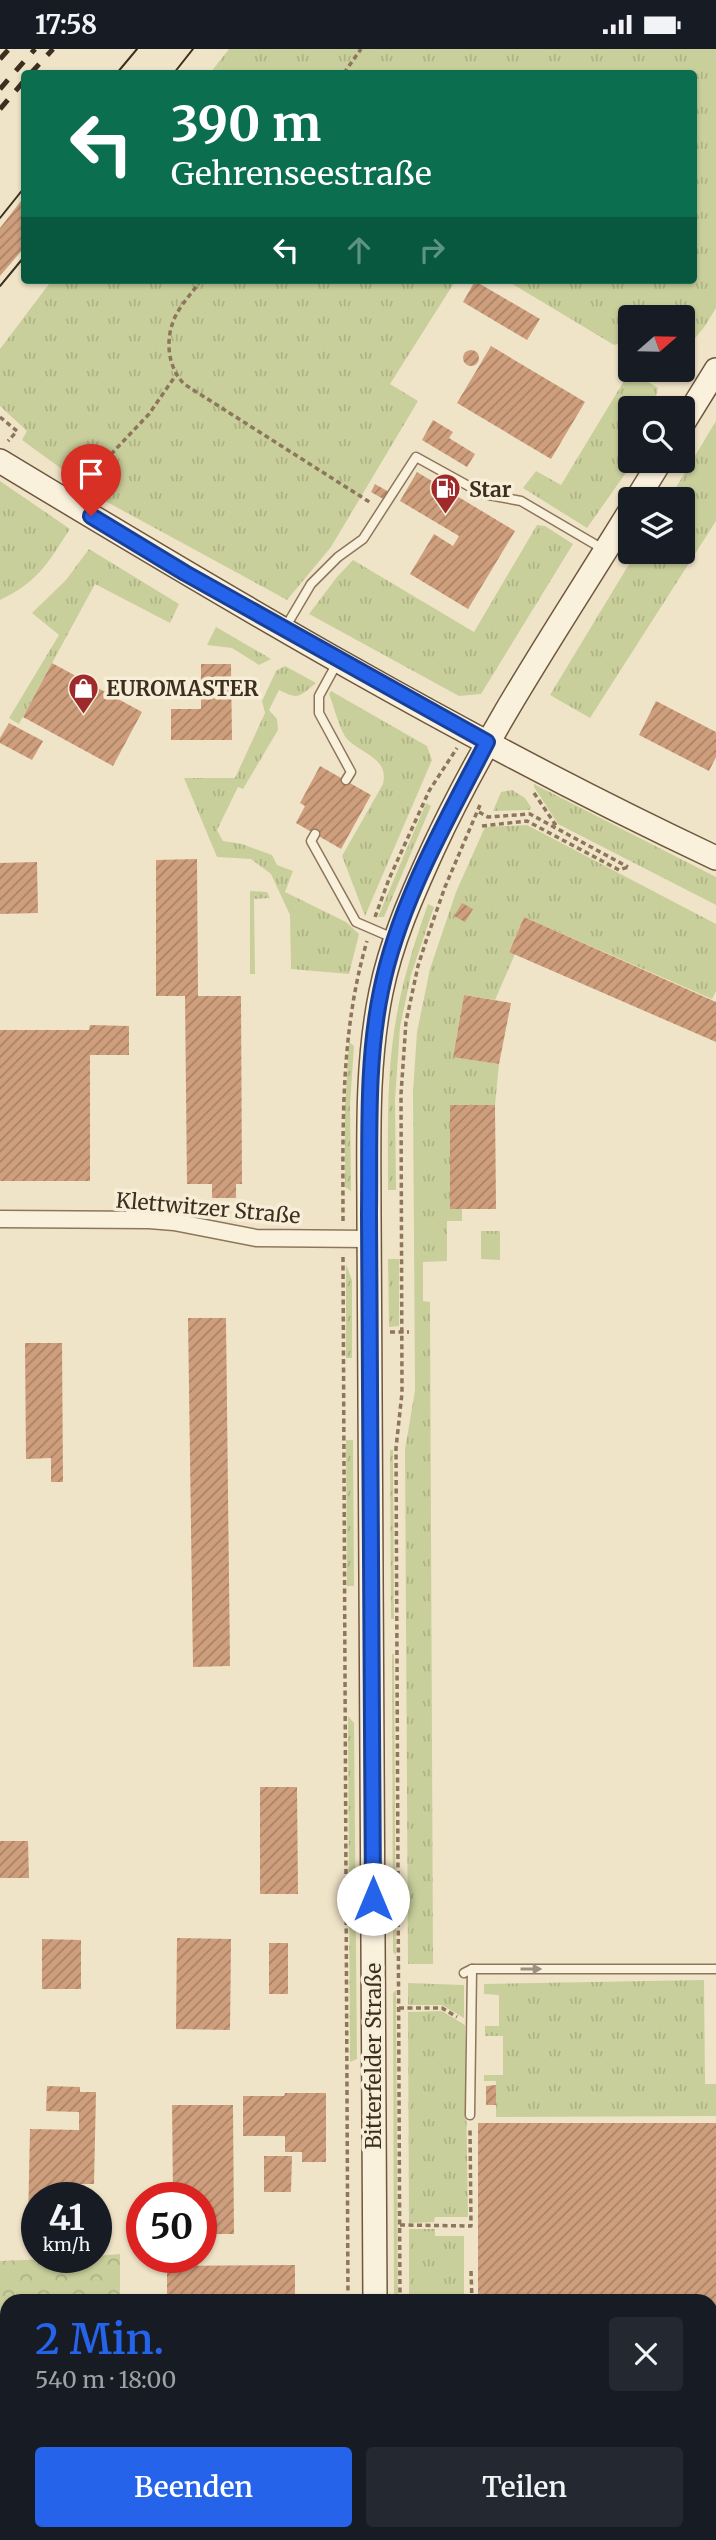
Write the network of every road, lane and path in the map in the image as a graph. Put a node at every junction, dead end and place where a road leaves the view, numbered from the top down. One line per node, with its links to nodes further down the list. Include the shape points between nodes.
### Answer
1 (361, 49): 2 (path)
2 (346, 70)
3 (198, 284): 5 (path, via 175,317 168,348)
4 (716, 370): 7 (main road)
5 (176, 375): 11 (path, via 149,414 98,468); 12 (path)
6 (0, 417): 8 (path, via 16,431)
7 (695, 419)
8 (4, 451): 15 (main road, via 185,573)
9 (661, 473): 10 (main road)
10 (648, 487)
11 (85, 493)
12 (382, 509): 14 (lane, via 416,457 483,493 521,501); 15 (lane, via 363,540 311,584)
13 (618, 531): 14 (main road, Bitterfelder Straße)
14 (606, 551): 17 (main road, Bitterfelder Straße)
15 (284, 629): 16 (main road)
16 (339, 660): 17 (main road); 18 (lane, via 319,696 319,713 351,772)
17 (487, 742): 23 (main road); 24 (main road, Bitterfelder Straße, via 414,889)
18 (346, 780)
19 (529, 786): 21 (path)
20 (482, 826): 21 (path, via 527,821 619,870 628,867)
21 (558, 829): 29 (path, via 530,814 488,817 479,811 445,887 418,966 406,1022 401,1094)
22 (315, 834): 24 (lane, via 312,841 356,922)
23 (716, 858)
24 (396, 939): 26 (main road, Bitterfelder Straße, via 381,989 372,1059)
25 (0, 1219): 26 (street, Klettwitzer Straße, via 149,1220 256,1238)
26 (369, 1239): 40 (main road, Bitterfelder Straße)
27 (343, 1258): 31 (path)
28 (389, 1332): 29 (path)
29 (402, 1332): 30 (path); 34 (path, via 396,1448)
30 (409, 1332)
31 (340, 1431): 32 (path); 39 (path)
32 (352, 1431)
33 (716, 1969): 35 (lane, one-way to 33, via 468,1971)
34 (399, 2008): 35 (path, via 442,2008); 37 (path)
35 (471, 2026): 36 (lane)
36 (470, 2115): 37 (path, via 471,2226)
37 (400, 2225): 41 (path)
38 (471, 2271): 42 (path)
39 (348, 2294)
40 (375, 2294)
41 (400, 2294)
42 (471, 2294)

